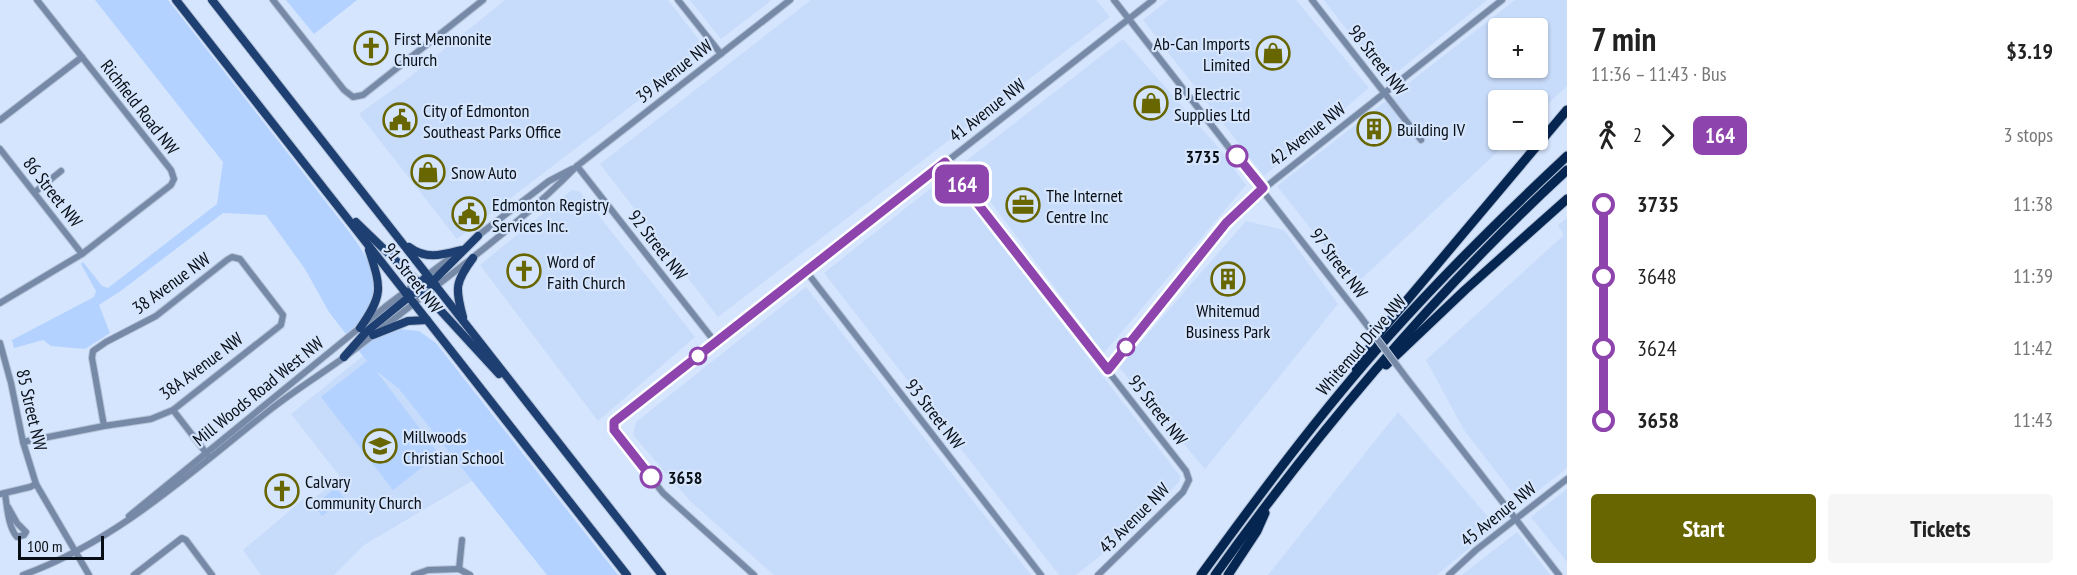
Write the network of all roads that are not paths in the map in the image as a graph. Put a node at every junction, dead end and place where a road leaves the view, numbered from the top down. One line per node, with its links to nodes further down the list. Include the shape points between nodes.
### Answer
1 (37, 0): 14 (street, Richfield Road NW)
2 (176, 0): 26 (main road, 91 Street NW)
3 (212, 0): 30 (main road, 91 Street NW)
4 (273, 0): 5 (street, via 353,97 363,94)
5 (483, 0)
6 (678, 0): 13 (street)
7 (790, 0): 13 (street, 39 Avenue NW)
8 (1114, 0): 12 (street, 97 Street NW)
9 (1153, 0): 12 (street, 41 Avenue NW)
10 (1312, 0): 15 (street, 98 Street NW)
11 (1502, 0): 15 (street, 42 Avenue NW)
12 (1129, 19): 21 (street, 41 Avenue NW); 25 (street, 97 Street NW)
13 (720, 54): 22 (street, 39 Avenue NW)
14 (82, 57): 17 (street); 33 (street, Richfield Road NW, via 174,178 171,185)
15 (1385, 92): 18 (street, 98 Street NW); 25 (street, 42 Avenue NW)
16 (1567, 110): 50 (highway, via 1381,331)
17 (0, 120)
18 (1421, 140)
19 (0, 149): 27 (street, 86 Street NW)
20 (1567, 156): 50 (highway, Whitemud Drive NW, via 1410,313)
21 (945, 162): 36 (street, 41 Avenue NW); 48 (street, 95 Street NW)
22 (577, 166): 29 (street, 39 Avenue NW, via 549,181); 35 (street, 39 Avenue NW); 45 (street, 92 Street NW)
23 (1567, 170): 49 (highway, Whitemud Drive NW, via 1455,282)
24 (61, 171): 27 (street)
25 (1263, 188): 48 (street, 42 Avenue NW, via 1226,223); 64 (street, 97 Street NW, bridge)
26 (324, 189): 31 (main road, 91 Street NW); 38 (main road, 91 Street NW)
27 (35, 192): 33 (street, 86 Street NW)
28 (1567, 199): 49 (highway)
29 (478, 236): 32 (street, 39 Avenue NW); 38 (main road)
30 (399, 239): 32 (main road, via 426,256); 37 (main road, 91 Street NW)
31 (367, 243): 39 (main road, 91 Street NW); 43 (main road, via 379,289 373,310)
32 (461, 250): 37 (street, 39 Avenue NW)
33 (82, 254): 40 (street, Richfield Road NW)
34 (236, 258): 51 (street, 38A Avenue NW, via 256,279 283,319); 53 (street, 38 Avenue NW, via 227,260 156,316 93,351)
35 (473, 258): 38 (street, 39 Avenue NW); 42 (main road, via 457,285)
36 (806, 271): 45 (street, 41 Avenue NW); 78 (street, 93 Street NW)
37 (427, 274): 38 (main road)
38 (427, 284): 39 (main road); 39 (street, Mill Woods Road West NW); 42 (main road, 91 Street NW)
39 (414, 296): 41 (main road, 91 Street NW); 43 (street, Mill Woods Road West NW); 44 (street, Mill Woods Road West NW); 47 (main road, via 366,332); 52 (main road)
40 (0, 303)
41 (427, 320): 44 (main road, via 412,320); 75 (main road, 91 Street NW)
42 (464, 321): 52 (main road, 91 Street NW)
43 (360, 328): 55 (street, Mill Woods Road West NW)
44 (373, 335): 47 (street, Mill Woods Road West NW)
45 (716, 342): 77 (street, 41 Avenue NW, via 614,422 614,430 663,493)
46 (0, 343): 54 (street, 85 Street NW)
47 (344, 357): 56 (street, Mill Woods Road West NW, via 272,408)
48 (1108, 370): 58 (street, 95 Street NW)
49 (1367, 379): 62 (highway, Whitemud Drive NW)
50 (1338, 395): 80 (highway, Whitemud Drive NW)
51 (173, 410): 53 (street, 38A Avenue NW, via 151,419); 55 (street)
52 (533, 411): 76 (main road, 91 Street NW)
53 (104, 426): 54 (street, 38A Avenue NW)
54 (23, 442): 59 (street, 85 Street NW)
55 (206, 452): 56 (street); 65 (street, Mill Woods Road West NW)
56 (211, 459): 65 (street, Mill Woods Road West NW)
57 (1567, 478): 64 (street, 45 Avenue NW)
58 (1189, 480): 79 (street, 43 Avenue NW, via 1183,492)
59 (36, 484): 61 (street); 67 (street, 85 Street NW)
60 (0, 486): 61 (street)
61 (3, 493): 63 (street)
62 (1272, 498): 81 (highway, Whitemud Drive NW); 82 (highway, via 1257,531)
63 (8, 507)
64 (1515, 519): 83 (street, 45 Avenue NW); 84 (street, 97 Street NW)
65 (110, 532): 67 (street, Mill Woods Road West NW)
66 (462, 540): 68 (street)
67 (76, 553): 69 (street, Mill Woods Road West NW); 70 (street, 85 Street NW)
68 (459, 568): 73 (street); 74 (street)
69 (23, 575)
70 (89, 575)
71 (134, 575): 72 (street, via 182,538)
72 (212, 575)
73 (414, 575)
74 (470, 575)
75 (627, 575)
76 (662, 575)
77 (754, 575)
78 (1041, 575)
79 (1098, 575)
80 (1201, 575)
81 (1215, 575)
82 (1228, 575)
83 (1449, 575)
84 (1559, 575)

